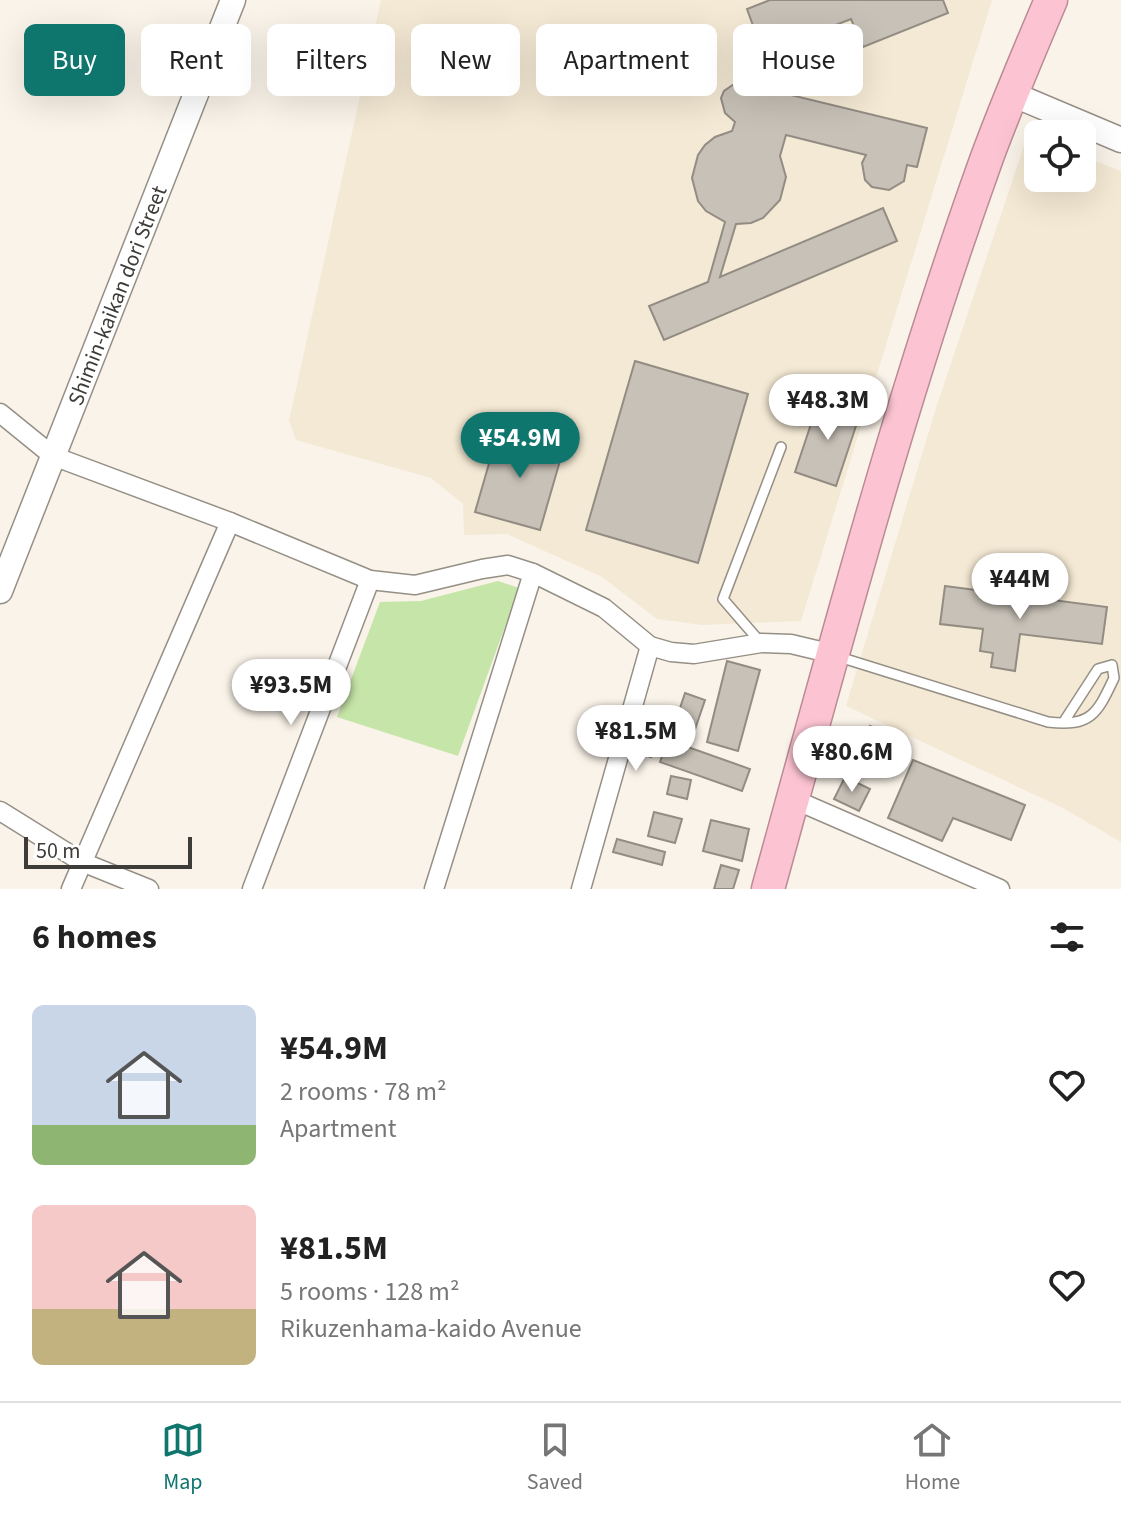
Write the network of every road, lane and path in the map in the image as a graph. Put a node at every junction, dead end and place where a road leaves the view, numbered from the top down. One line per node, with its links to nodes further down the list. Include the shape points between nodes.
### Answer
1 (233, 0): 7 (street, Shimin-kaikan dori Street)
2 (1051, 0): 3 (highway)
3 (1012, 94): 4 (street); 14 (highway, via 948,270)
4 (1121, 140)
5 (0, 413): 7 (street)
6 (781, 447): 12 (lane, via 723,599)
7 (53, 456): 8 (street); 11 (street, Shimin-kaikan dori Street)
8 (230, 522): 10 (street); 18 (street)
9 (533, 573): 10 (street, via 508,565 415,585); 13 (street, via 604,608); 22 (street)
10 (370, 580): 21 (street)
11 (0, 591)
12 (761, 643): 13 (street, via 694,654); 14 (street)
13 (650, 646): 23 (street)
14 (833, 654): 15 (lane); 16 (highway)
15 (1063, 723): 15 (lane, via 1084,722 1094,714 1114,678 1112,665 1098,669)
16 (793, 799): 24 (highway); 25 (street)
17 (0, 811): 18 (street)
18 (82, 862): 19 (street); 20 (street)
19 (71, 889)
20 (149, 889)
21 (252, 889)
22 (434, 889)
23 (581, 889)
24 (768, 889)
25 (999, 889)

